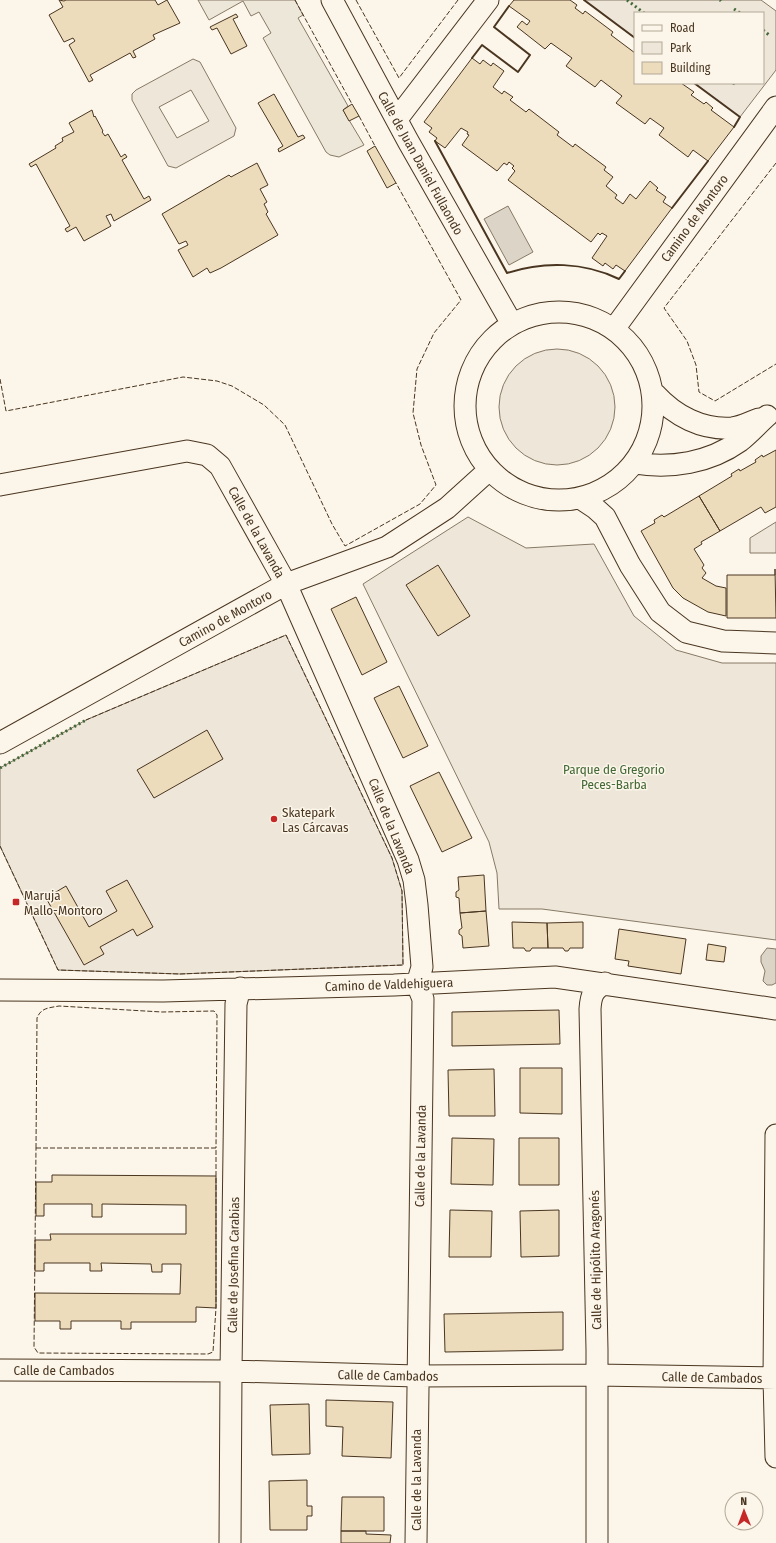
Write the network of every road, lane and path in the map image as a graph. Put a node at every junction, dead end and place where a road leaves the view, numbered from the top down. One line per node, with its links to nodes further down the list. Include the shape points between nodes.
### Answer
1 (332, 0): 4 (street, Calle de Juan Daniel Fullaondo)
2 (488, 0): 4 (street)
3 (776, 107): 6 (street, Camino de Montoro)
4 (397, 119): 5 (street, Calle de Juan Daniel Fullaondo)
5 (512, 324): 6 (street, via 537,314 564,311 590,316); 10 (street, via 490,341 474,364 465,391 465,419 474,446)
6 (614, 328): 7 (street, via 634,348)
7 (655, 394): 8 (street, via 672,410 710,428 734,428); 9 (street, via 650,434)
8 (771, 413): 9 (street, via 740,440 717,455 682,464)
9 (634, 463): 12 (street, via 617,480 593,494)
10 (489, 470): 12 (street, via 512,488 539,498); 13 (street, Camino de Montoro, via 447,508 387,547)
11 (0, 485): 13 (street, Calle de la Lavanda, via 187,451 207,455 220,466)
12 (580, 498): 14 (street, via 605,517 630,565 660,612 686,632 724,641)
13 (286, 584): 15 (street, Camino de Montoro); 17 (street, Calle de la Lavanda, via 408,860 414,880 422,967)
14 (776, 643)
15 (0, 743)
16 (605, 983): 17 (street, Camino de Valdehiguera, via 555,977); 20 (street, Camino de Valdehiguera); 24 (street, Calle de Hipólito Aragonés, via 591,995 590,1009)
17 (417, 984): 18 (street, Camino de Valdehiguera); 25 (street, Calle de la Lavanda, via 423,999)
18 (240, 988): 19 (street, Camino de Valdehiguera, via 164,992); 23 (street, Calle de Josefina Carabias, via 236,1004)
19 (0, 990)
20 (775, 1012)
21 (776, 1135): 26 (street)
22 (0, 1370): 23 (street, Calle de Cambados)
23 (231, 1371): 25 (street, Calle de Cambados); 28 (street, Calle de Josefina Carabias)
24 (597, 1375): 25 (street, Calle de Cambados); 26 (street, Calle de Cambados); 30 (street, Calle de Hipólito Aragonés)
25 (417, 1376): 29 (street, Calle de la Lavanda)
26 (775, 1378): 27 (street)
27 (776, 1457)
28 (230, 1543)
29 (416, 1543)
30 (597, 1543)

